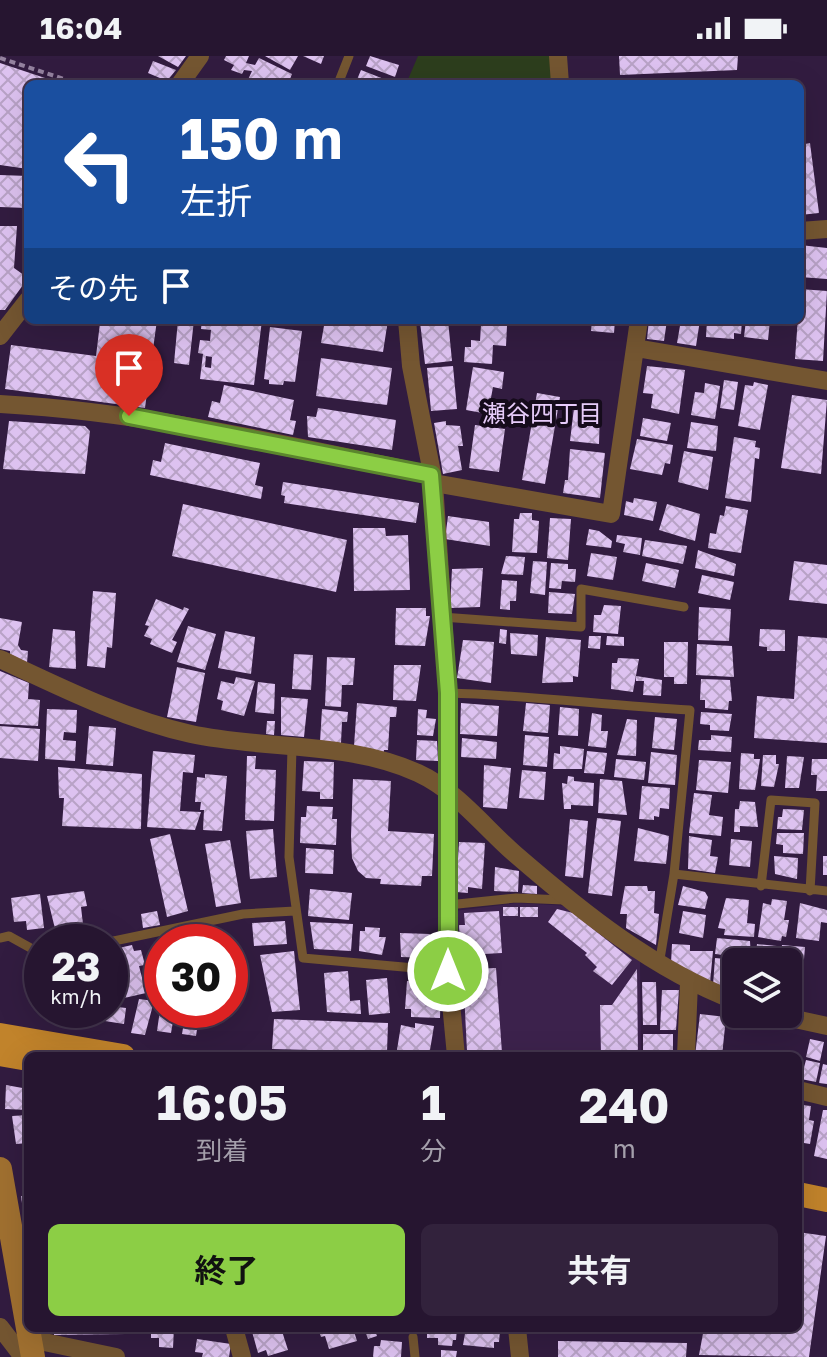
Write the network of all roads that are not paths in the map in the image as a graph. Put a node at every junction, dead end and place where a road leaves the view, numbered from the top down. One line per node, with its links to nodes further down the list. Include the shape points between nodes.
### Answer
1 (200, 56): 4 (street)
2 (349, 56): 5 (lane)
3 (558, 56): 6 (street)
4 (183, 80)
5 (340, 80)
6 (560, 80)
7 (827, 229): 8 (street)
8 (804, 231)
9 (24, 305): 12 (street)
10 (407, 324): 16 (street)
11 (639, 324): 13 (street)
12 (0, 336)
13 (636, 348): 14 (street); 16 (street, via 611,514)
14 (827, 381)
15 (0, 404): 16 (street, via 157,420)
16 (433, 479): 18 (street)
17 (684, 607): 18 (lane, via 581,589 581,627)
18 (442, 617): 20 (street)
19 (0, 659): 21 (street, via 135,718 193,734)
20 (448, 693): 22 (street); 23 (lane, via 534,695 690,710)
21 (292, 748): 22 (street, via 382,761); 29 (lane, via 289,857)
22 (448, 791): 27 (street); 28 (street)
23 (674, 874): 24 (lane); 33 (lane)
24 (761, 886): 25 (lane); 25 (lane, via 771,800 815,803)
25 (810, 891): 26 (lane)
26 (827, 891)
27 (571, 900): 28 (lane, via 516,898); 33 (street)
28 (448, 905): 34 (street)
29 (295, 911): 31 (lane, via 243,914); 34 (lane, via 303,958)
30 (0, 938): 32 (lane, via 9,936)
31 (128, 938)
32 (24, 944)
33 (659, 965): 35 (street)
34 (448, 971): 41 (street)
35 (689, 983): 36 (street); 42 (street)
36 (722, 996)
37 (802, 1021): 38 (street)
38 (827, 1026)
39 (0, 1035): 40 (main road)
40 (100, 1052)
41 (456, 1052)
42 (686, 1052)
43 (0, 1054): 44 (main road)
44 (24, 1058)
45 (0, 1071): 46 (main road)
46 (24, 1074)
47 (802, 1091): 48 (street)
48 (827, 1097)
49 (0, 1169): 52 (street)
50 (802, 1195): 51 (main road)
51 (827, 1200)
52 (24, 1320)
53 (2, 1332): 57 (street)
54 (235, 1332): 59 (street)
55 (517, 1332): 61 (street)
56 (413, 1337): 60 (lane)
57 (29, 1351): 58 (street)
58 (116, 1357)
59 (242, 1357)
60 (415, 1357)
61 (520, 1357)

